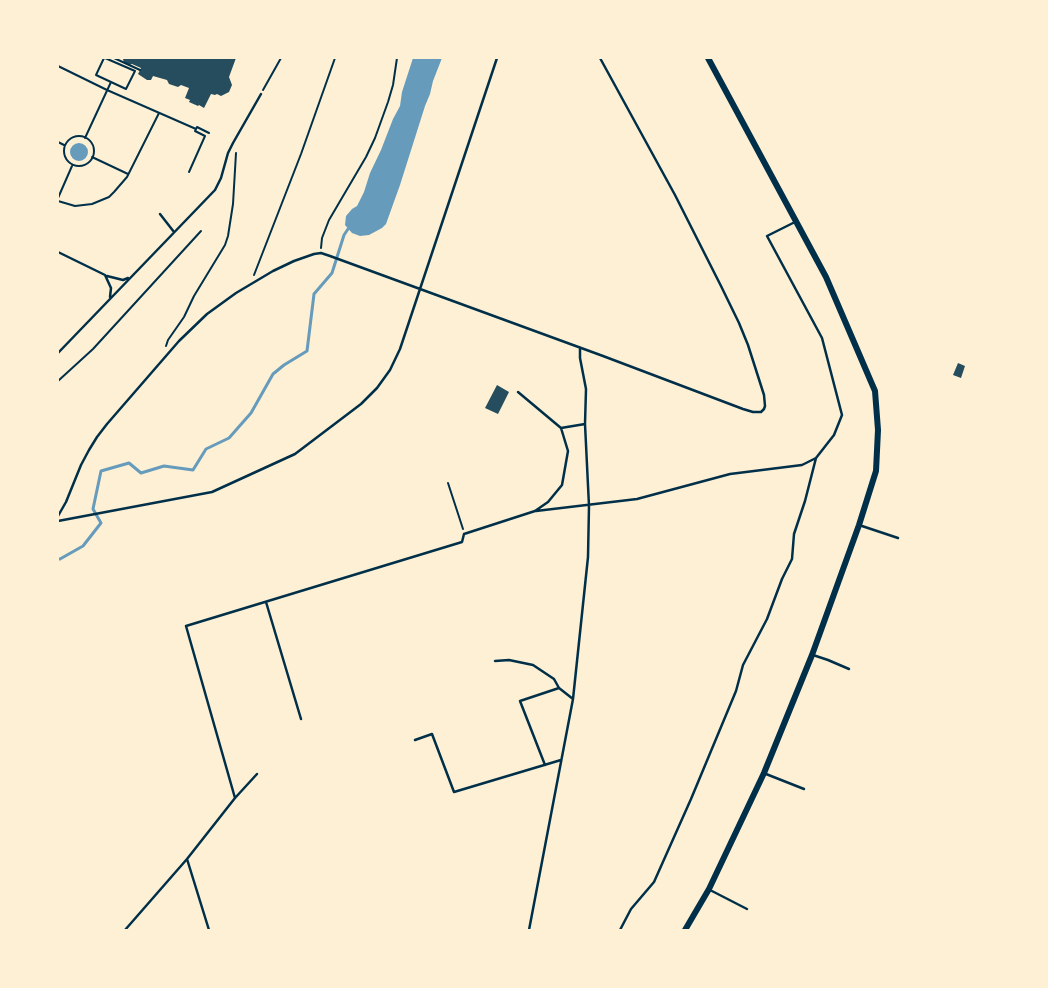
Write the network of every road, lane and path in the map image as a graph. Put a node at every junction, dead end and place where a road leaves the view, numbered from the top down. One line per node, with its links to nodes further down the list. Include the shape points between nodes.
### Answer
1 (104, 58): 10 (path); 13 (path, via 96,75)
2 (114, 58): 9 (path)
3 (280, 58): 15 (path)
4 (335, 58): 36 (path)
5 (397, 58): 33 (path, via 393,85 378,131 329,220 322,238)
6 (497, 58): 37 (lane)
7 (600, 58): 39 (lane, via 722,286 748,345 765,406 757,413 743,410)
8 (708, 58): 29 (main road)
9 (121, 61): 10 (path); 12 (path)
10 (120, 64): 13 (path, via 135,71 126,89)
11 (58, 66): 14 (path)
12 (140, 70)
13 (111, 82): 14 (path)
14 (107, 90): 16 (path); 19 (path)
15 (261, 94): 20 (lane)
16 (160, 112): 17 (path); 26 (path)
17 (196, 129): 18 (path); 25 (path, via 205,136)
18 (209, 133)
19 (85, 138): 22 (path, via 72,138); 23 (path, via 92,144)
20 (234, 141): 31 (lane, via 215,190); 41 (path, via 234,185 228,236 168,340)
21 (58, 142): 22 (path)
22 (65, 145): 24 (path, via 64,156)
23 (92, 158): 24 (path, via 82,166); 26 (path)
24 (73, 165): 27 (path)
25 (189, 172)
26 (128, 174): 27 (path, via 109,197 92,204 69,205)
27 (58, 200)
28 (160, 214): 31 (lane)
29 (796, 221): 46 (lane, via 767,236 822,338 842,415 834,436); 52 (main road, via 826,277 875,391 878,430 876,470)
30 (201, 231): 42 (path, via 93,349)
31 (174, 232): 35 (lane)
32 (58, 252): 34 (lane)
33 (321, 253): 36 (lane, via 294,261); 37 (lane)
34 (105, 275): 35 (lane, via 123,280); 38 (lane, via 111,288)
35 (130, 278): 38 (lane)
36 (251, 284): 41 (lane, via 207,314)
37 (420, 289): 39 (lane); 51 (lane, via 395,360 377,388 295,454 212,492)
38 (110, 299): 40 (lane)
39 (580, 348): 44 (lane, via 586,390)
40 (58, 353)
41 (164, 358): 50 (lane, via 97,437)
42 (58, 381)
43 (518, 392): 45 (lane)
44 (585, 424): 45 (lane); 48 (lane)
45 (562, 428): 49 (lane, via 568,451 562,485 548,502)
46 (816, 458): 48 (lane, via 802,465 730,474 637,499); 75 (lane, via 794,534 792,559 767,619 742,665 732,700 654,882 631,910)
47 (448, 483): 53 (path)
48 (589, 506): 49 (lane); 60 (lane, via 588,557)
49 (535, 511): 53 (lane)
50 (58, 516)
51 (58, 521)
52 (859, 525): 54 (lane); 56 (main road)
53 (464, 534): 55 (lane, via 462,542)
54 (898, 538)
55 (266, 602): 61 (lane); 68 (lane, via 186,626)
56 (812, 655): 58 (lane); 65 (main road)
57 (495, 661): 59 (lane, via 533,665 554,679)
58 (849, 669)
59 (559, 688): 60 (lane); 64 (lane, via 520,701)
60 (573, 699): 63 (lane)
61 (301, 718)
62 (415, 740): 64 (lane, via 432,734 454,792)
63 (562, 760): 64 (lane); 74 (lane)
64 (545, 765)
65 (764, 773): 67 (lane); 70 (main road)
66 (257, 774): 68 (lane)
67 (804, 789)
68 (236, 798): 69 (lane)
69 (187, 859): 72 (lane); 73 (lane)
70 (709, 889): 71 (lane); 76 (main road)
71 (747, 908)
72 (125, 930)
73 (209, 930)
74 (529, 930)
75 (620, 930)
76 (685, 930)

